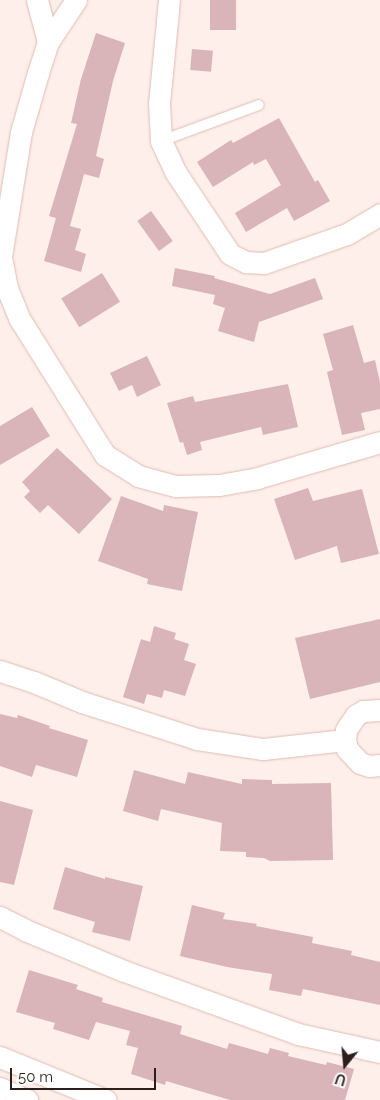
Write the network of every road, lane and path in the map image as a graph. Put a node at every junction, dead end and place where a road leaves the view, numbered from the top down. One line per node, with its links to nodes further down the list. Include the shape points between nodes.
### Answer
1 (37, 0): 4 (street)
2 (76, 0): 4 (street)
3 (169, 0): 6 (street, via 159,103)
4 (48, 42): 8 (street, via 21,132 0,256 7,288 19,318 105,455 138,476 176,486 218,486 257,478)
5 (259, 105): 6 (lane)
6 (161, 141): 7 (street, via 176,174 230,254 246,262 264,263 347,234)
7 (380, 214)
8 (380, 442)
9 (0, 672): 11 (street, via 197,739 262,749)
10 (380, 710): 11 (street, via 356,715 346,730)
11 (345, 740): 12 (street, via 347,749 360,763)
12 (380, 765)
13 (0, 917): 14 (street, via 124,972 298,1034)
14 (380, 1052)
15 (0, 1057): 18 (street)
16 (0, 1088): 17 (street)
17 (28, 1100)
18 (106, 1100)

